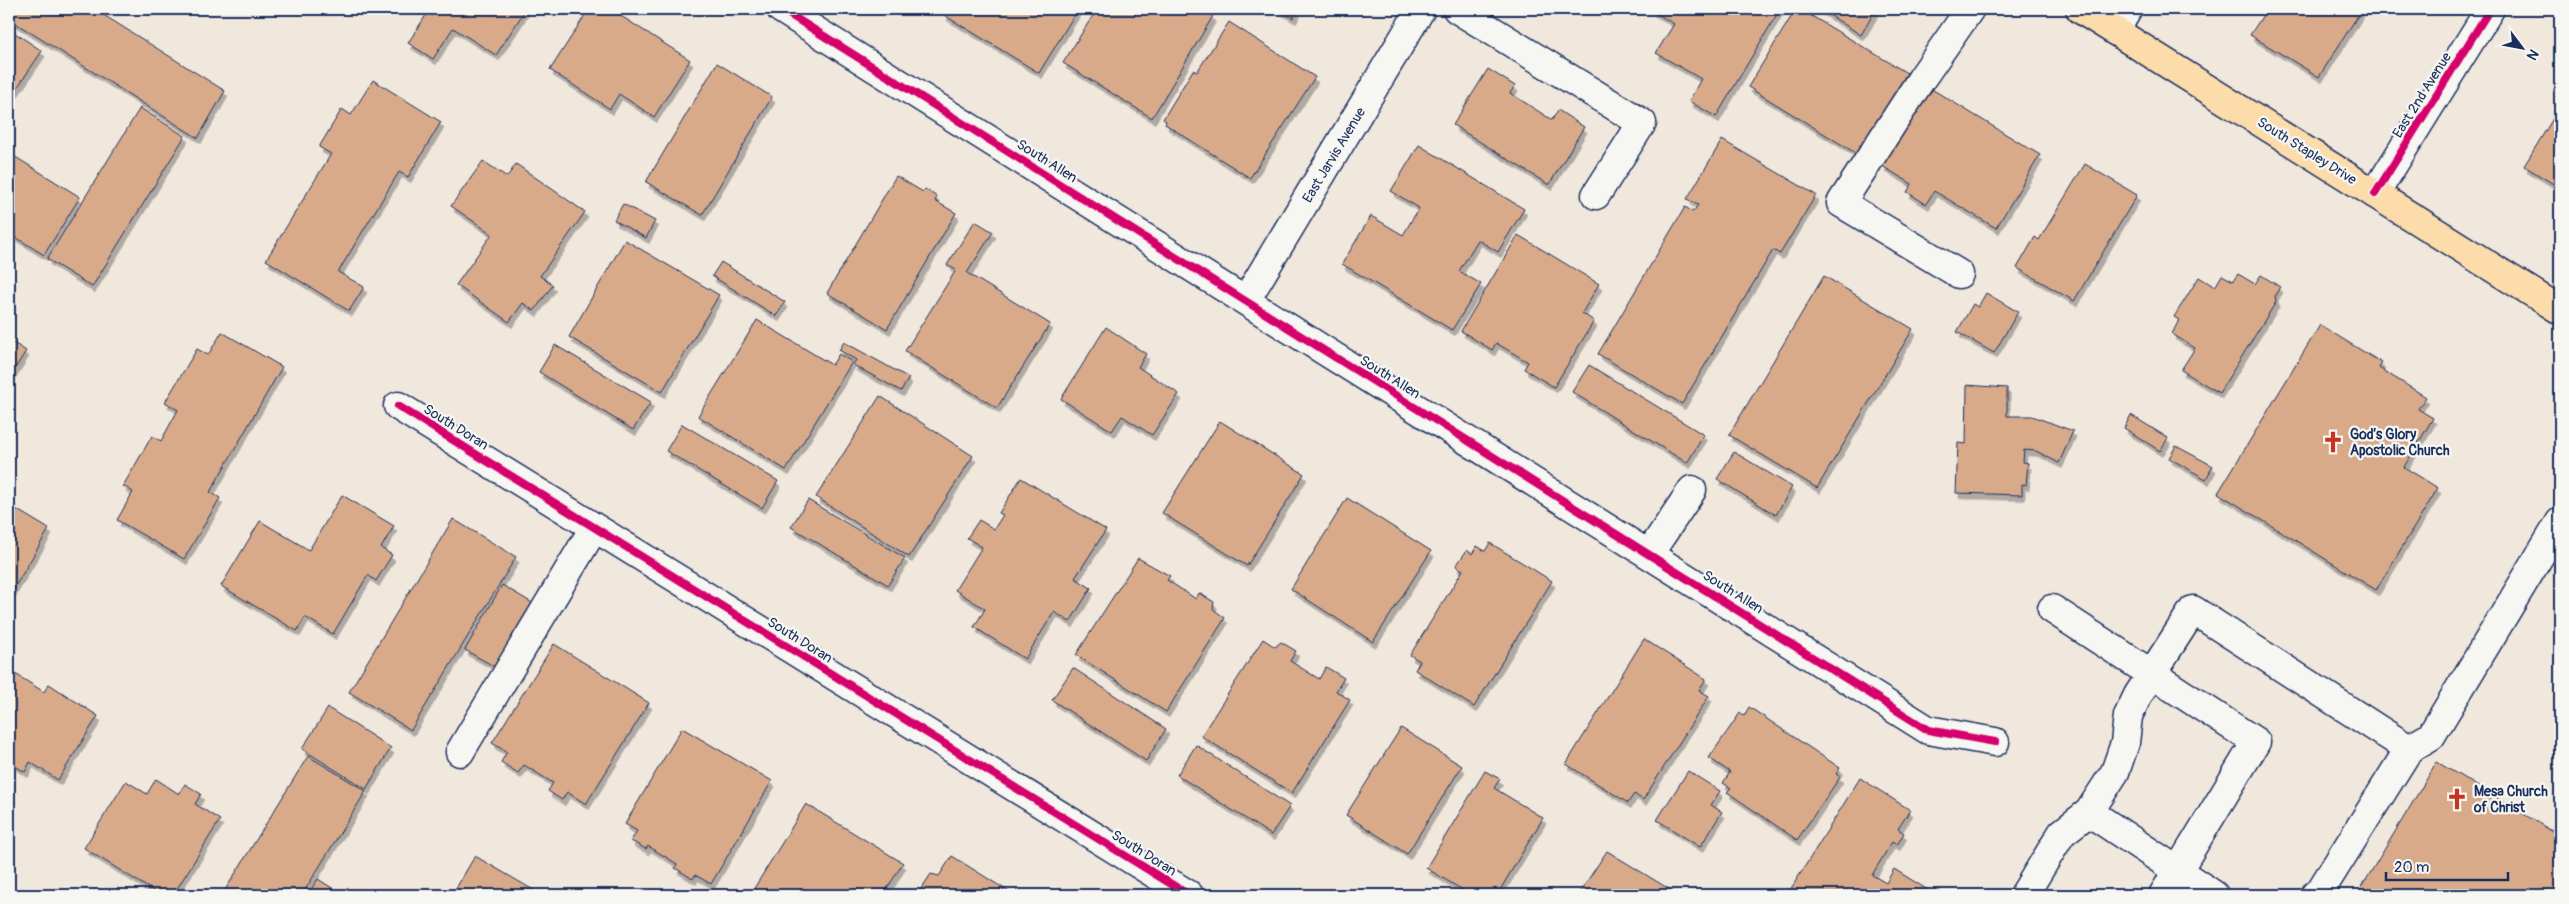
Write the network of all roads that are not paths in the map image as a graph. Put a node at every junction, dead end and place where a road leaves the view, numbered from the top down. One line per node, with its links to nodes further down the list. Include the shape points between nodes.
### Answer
1 (781, 9): 11 (street, South Allen)
2 (1421, 9): 11 (street, East Jarvis Avenue)
3 (1456, 9): 9 (street, via 1642,122)
4 (1970, 9): 10 (street, via 1841,203)
5 (2080, 9): 7 (main road, South Stapley Drive)
6 (2490, 9): 8 (street, East 2nd Avenue)
7 (2122, 20): 8 (main road, South Stapley Drive)
8 (2375, 194): 12 (main road, South Stapley Drive)
9 (1596, 195)
10 (1959, 274)
11 (1246, 300): 17 (street, South Allen)
12 (2560, 310)
13 (398, 406): 16 (street, South Doran)
14 (1692, 490): 17 (street)
15 (2560, 522): 21 (street, via 2431,736)
16 (594, 528): 22 (street); 25 (street, South Doran)
17 (1649, 554): 20 (street, South Allen, via 1928,730)
18 (2052, 609): 19 (street)
19 (2152, 673): 21 (street, via 2193,610); 23 (street, via 2128,716 2125,743 2115,772); 24 (street, via 2256,742)
20 (1995, 742)
21 (2409, 749): 29 (street)
22 (460, 752)
23 (2089, 812): 24 (street); 26 (street, via 2062,833)
24 (2178, 871): 27 (street); 28 (street)
25 (1189, 895)
26 (2024, 895)
27 (2163, 895)
28 (2214, 895)
29 (2315, 895)

